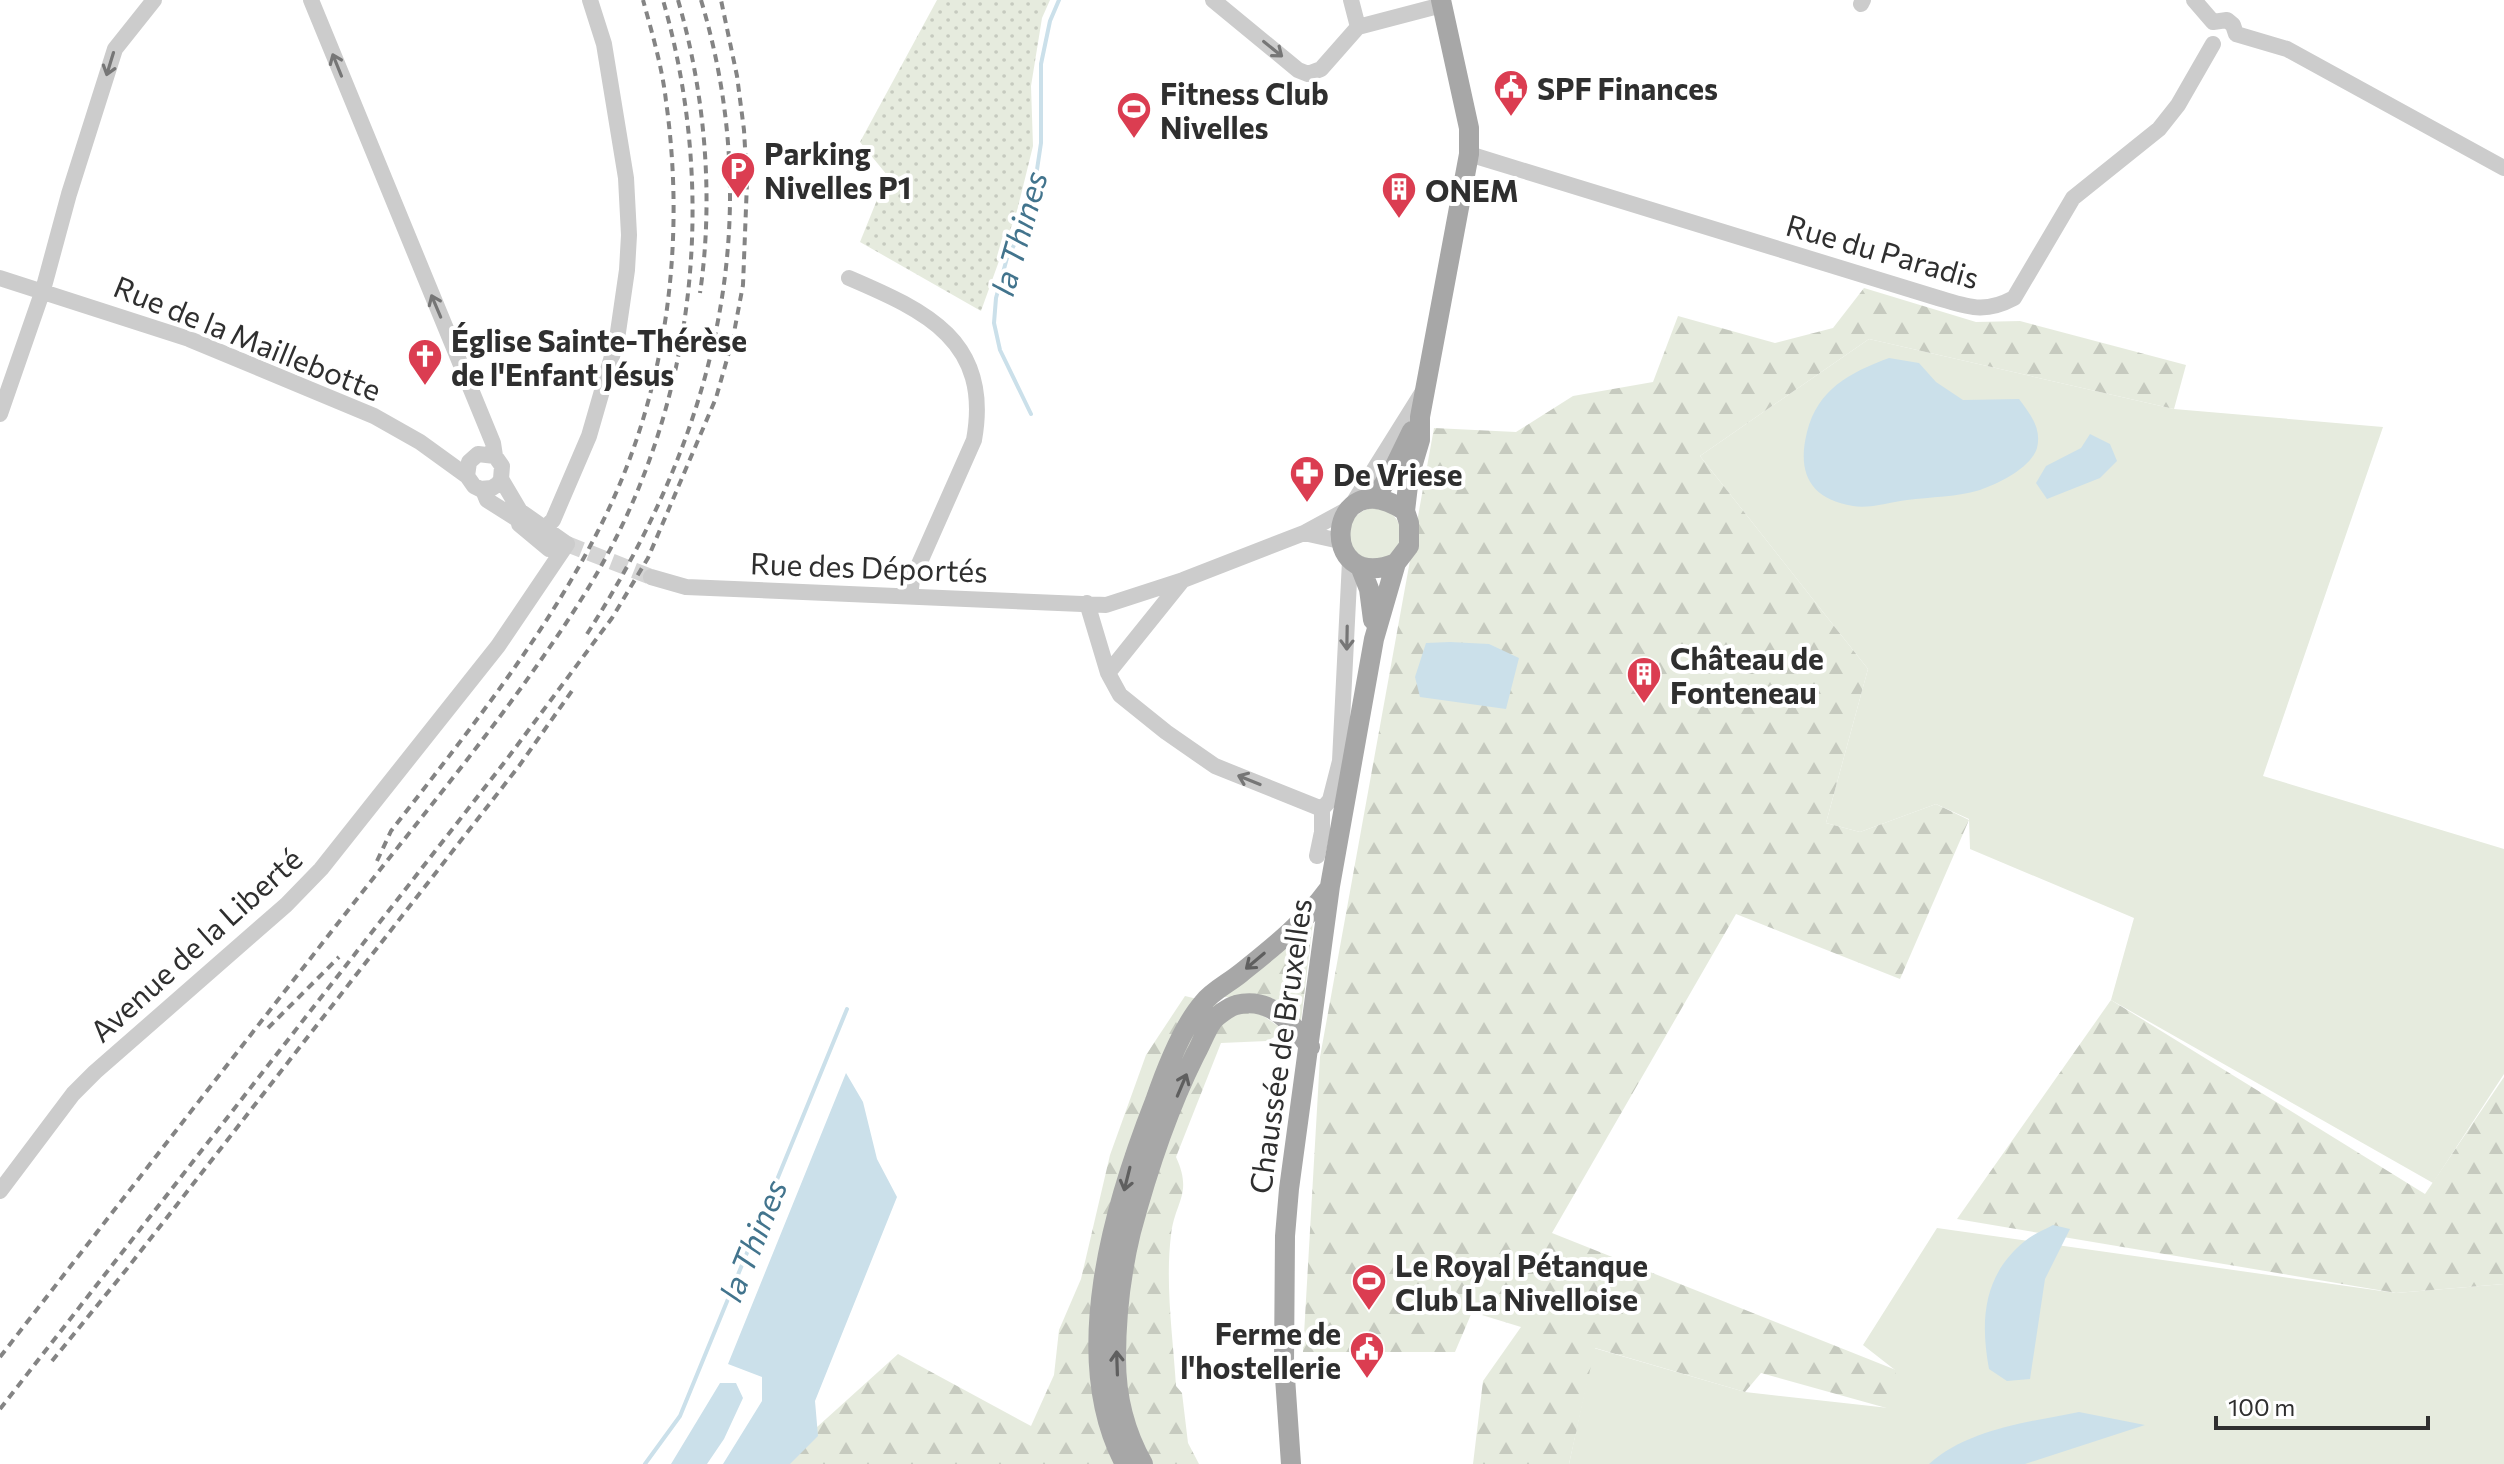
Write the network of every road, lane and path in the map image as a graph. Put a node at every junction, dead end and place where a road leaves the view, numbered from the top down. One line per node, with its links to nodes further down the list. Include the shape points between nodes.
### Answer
1 (154, 0): 16 (street, one-way to 16, via 115,49)
2 (311, 0): 20 (street, one-way to 2)
3 (590, 0): 28 (street, via 604,44 626,178 627,270 617,339 589,436 553,520)
4 (1213, 0): 9 (street, one-way to 9, via 1308,74 1321,69)
5 (1351, 0): 9 (street)
6 (2194, 0): 8 (street)
7 (1441, 2): 9 (street); 12 (main road, via 1469,128)
8 (2213, 22): 10 (street, via 2227,20); 11 (street, Rue du Paradis, via 2208,31)
9 (1358, 27)
10 (2236, 34): 11 (street, via 2229,45); 13 (street, via 2287,49)
11 (2213, 44): 12 (street, Rue du Paradis, via 2159,129 2073,198 2014,298 1983,309)
12 (1469, 154): 17 (main road)
13 (2504, 168)
14 (0, 278): 16 (street, Rue de la Maillebotte)
15 (849, 278): 36 (street, via 896,298 947,332 965,357 976,388 974,440 912,580)
16 (43, 290): 18 (street); 21 (street, Rue de la Maillebotte, via 189,339 374,416)
17 (1427, 385): 19 (main road); 25 (street)
18 (0, 414)
19 (1420, 417): 24 (main road); 26 (main road)
20 (495, 456): 21 (street, via 482,453 473,458); 22 (street, via 502,466)
21 (467, 476): 23 (street)
22 (501, 479): 23 (street); 28 (street, via 520,511)
23 (483, 490): 27 (street, via 487,500)
24 (1375, 498): 25 (main road); 26 (main road)
25 (1350, 508): 29 (street, Rue des Déportés); 30 (main road, via 1340,527)
26 (1405, 511): 33 (main road, via 1409,546)
27 (507, 514): 28 (street, via 537,532); 31 (street, via 549,549)
28 (544, 529): 31 (street)
29 (1304, 533): 30 (street); 35 (street, Rue des Déportés)
30 (1340, 541): 32 (main road)
31 (567, 544): 44 (street, Avenue de la Liberté, via 498,646 321,869 73,1094)
32 (1355, 563): 33 (main road, via 1380,569); 38 (main road, via 1369,589); 40 (street, one-way to 40, via 1340,761 1330,800)
33 (1396, 563): 38 (main road)
34 (651, 577): 36 (street, Rue des Déportés, via 686,587)
35 (1183, 580): 37 (street, Rue des Déportés, via 1106,605); 39 (street)
36 (910, 596): 37 (street, Rue des Déportés)
37 (1087, 603): 39 (street)
38 (1374, 639): 41 (main road, Chaussée de Bruxelles)
39 (1108, 673): 40 (street, one-way to 39, via 1215,766 1120,695)
40 (1322, 809): 41 (street, via 1317,856)
41 (1339, 847): 42 (main road, Chaussée de Bruxelles)
42 (1330, 886): 43 (main road, Chaussée de Bruxelles); 45 (main road, one-way to 45, via 1311,913 1203,1003 1171,1059 1133,1157 1098,1311 1109,1428)
43 (1310, 1047): 46 (main road, one-way to 43, via 1122,1416 1116,1361 1119,1304 1131,1235 1172,1107 1212,1021 1234,1006 1258,1003 1280,1012); 47 (main road, Chaussée de Bruxelles, via 1285,1236 1284,1363)
44 (0, 1191)
45 (1125, 1464)
46 (1143, 1464)
47 (1291, 1464)

